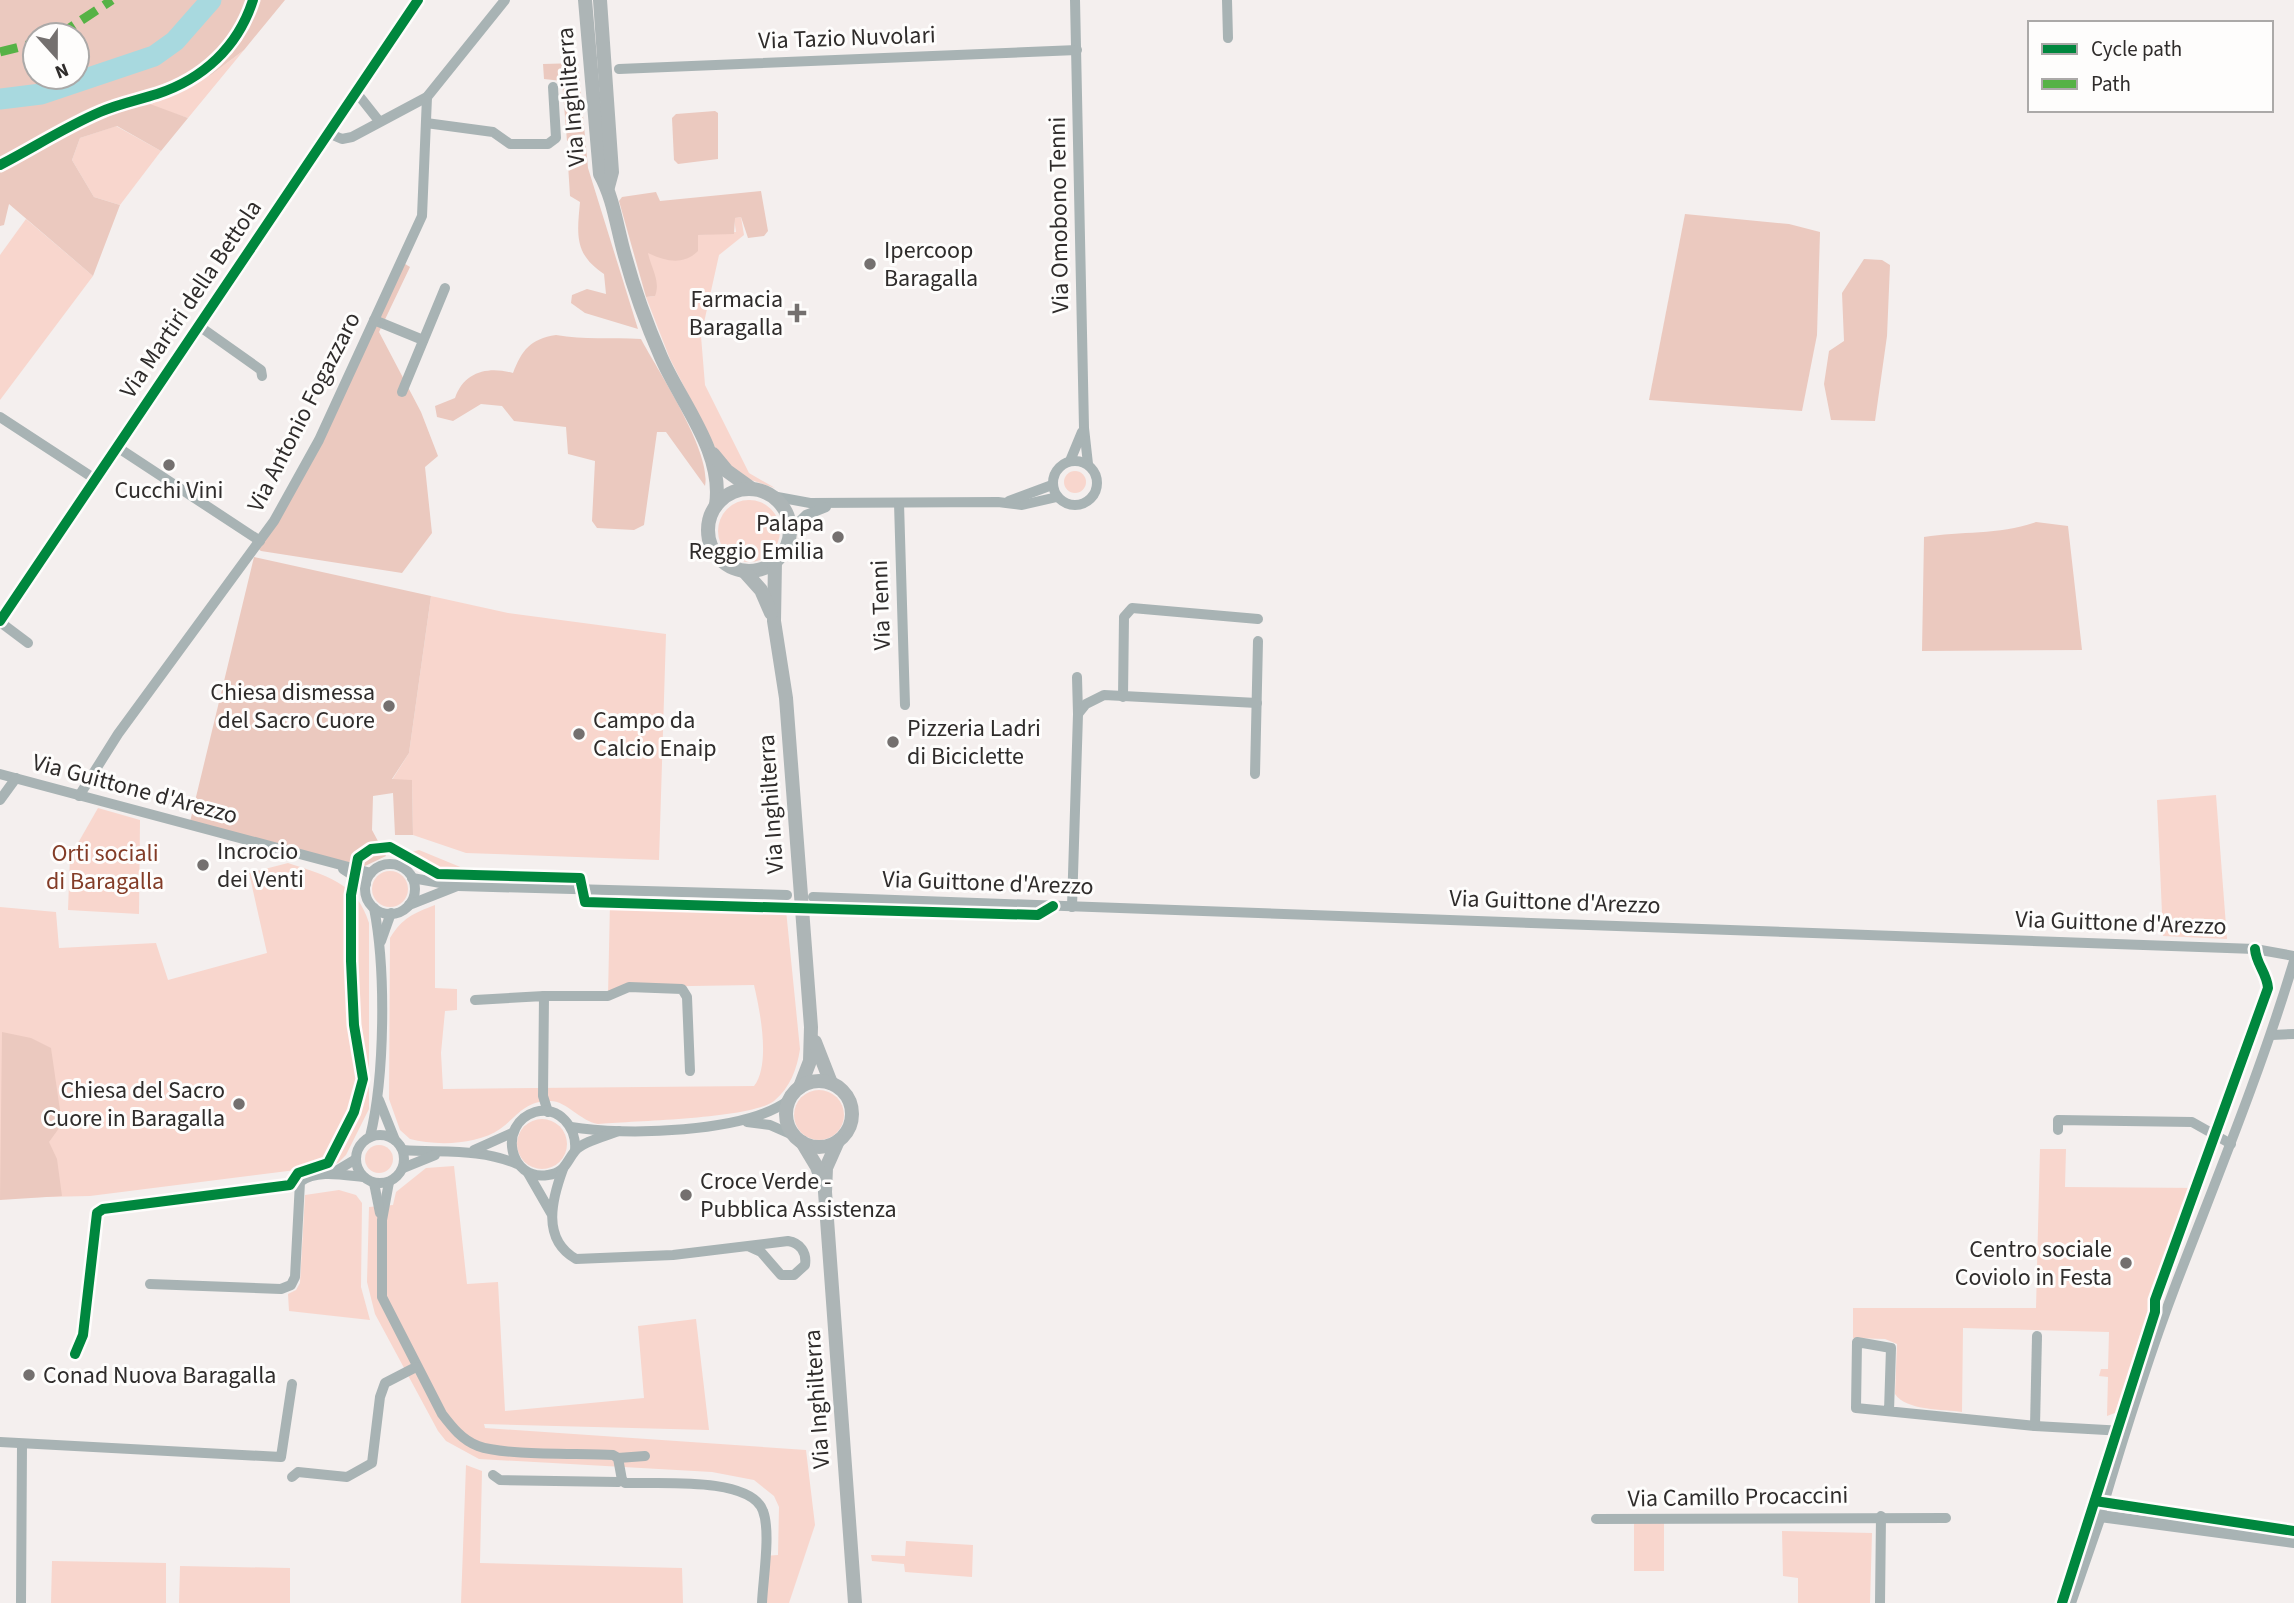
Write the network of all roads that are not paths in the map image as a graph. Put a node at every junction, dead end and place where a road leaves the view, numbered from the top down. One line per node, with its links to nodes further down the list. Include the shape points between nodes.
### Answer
1 (418, 0): 11 (main road, Via Martiri della Bettola)
2 (505, 0): 12 (street)
3 (585, 0): 16 (main road, Via Inghilterra, via 595,143 600,174)
4 (600, 0): 16 (main road, Via Inghilterra, via 612,172)
5 (1075, 0): 8 (street, Via Omobono Tenni)
6 (1227, 0): 7 (street)
7 (1228, 38)
8 (1077, 50): 9 (street, Via Tazio Nuvolari); 24 (street, Via Omobono Tenni)
9 (619, 69)
10 (553, 88): 14 (street, via 556,138 548,144 510,144 493,132)
11 (356, 92): 13 (street); 15 (main road, Via Martiri della Bettola)
12 (427, 97): 13 (street); 14 (street, Via Antonio Fogazzaro)
13 (379, 121): 15 (street, via 342,139)
14 (426, 123): 18 (street, Via Antonio Fogazzaro, via 422,216)
15 (328, 133): 19 (main road, Via Martiri della Bettola)
16 (608, 187): 26 (main road, Via Inghilterra, via 625,257 661,357)
17 (445, 288): 20 (street)
18 (374, 320): 20 (street); 39 (street, Via Antonio Fogazzaro, via 285,504)
19 (199, 326): 21 (street, via 261,370); 25 (main road, Via Martiri della Bettola)
20 (424, 340): 22 (street)
21 (262, 376)
22 (402, 392)
23 (0, 417): 29 (street)
24 (1084, 428): 27 (street, Via Omobono Tenni); 28 (street, Via Omobono Tenni)
25 (117, 447): 29 (main road, Via Martiri della Bettola); 39 (street)
26 (707, 447): 31 (main road, Via Inghilterra, via 727,471); 37 (main road, Via Inghilterra, via 718,493)
27 (1070, 461): 28 (street); 30 (street, Via Omobono Tenni, via 1055,472)
28 (1088, 464): 33 (street, Via Omobono Tenni, via 1096,477 1091,498 1078,505)
29 (96, 479): 43 (main road, Via Martiri della Bettola)
30 (1052, 485): 33 (street); 34 (street, Via Omobono Tenni, via 1032,495)
31 (751, 489): 32 (main road, Via Inghilterra); 37 (main road, via 738,491)
32 (772, 496): 36 (street, Via Omobono Tenni); 38 (main road, via 782,506)
33 (1057, 497): 34 (street, Via Omobono Tenni, via 1022,505)
34 (998, 502): 35 (street, Via Omobono Tenni)
35 (899, 503): 36 (street, Via Omobono Tenni); 50 (street, Via Tenni)
36 (837, 504): 38 (street, Via Omobono Tenni, via 806,514)
37 (716, 505): 41 (main road, Via Inghilterra, via 708,523 713,550 726,564)
38 (790, 531): 40 (main road, Via Inghilterra)
39 (260, 541): 55 (street, Via Antonio Fogazzaro, via 118,734)
40 (775, 561): 41 (main road); 44 (main road, Via Inghilterra)
41 (744, 570): 44 (main road, Via Inghilterra, via 761,590)
42 (1258, 619): 48 (street, via 1132,608 1124,617)
43 (0, 621): 46 (street)
44 (774, 621): 72 (main road, Via Inghilterra, via 786,698)
45 (1258, 641): 49 (street)
46 (28, 643)
47 (1077, 677): 51 (street)
48 (1123, 696): 49 (street); 51 (street, via 1104,695 1086,704)
49 (1257, 703): 53 (street)
50 (905, 705)
51 (1078, 715): 65 (street)
52 (0, 774): 54 (street, Via Guittone d'Arezzo)
53 (1255, 774)
54 (16, 778): 55 (street, Via Guittone d'Arezzo); 56 (street)
55 (79, 796): 57 (street, Via Guittone d'Arezzo)
56 (0, 800)
57 (340, 867): 58 (street, Via Guittone d'Arezzo); 60 (street, Via Guittone d'Arezzo)
58 (371, 873): 59 (street, via 395,864); 60 (street)
59 (412, 878): 61 (street); 64 (street, via 415,892)
60 (366, 884): 66 (street)
61 (458, 886): 62 (street); 64 (street)
62 (786, 894)
63 (813, 897): 65 (street, Via Guittone d'Arezzo)
64 (409, 905): 67 (street)
65 (1072, 907): 69 (street, Via Guittone d'Arezzo, via 2255,948)
66 (374, 908): 67 (street); 68 (street)
67 (391, 914): 68 (street)
68 (380, 942): 79 (street)
69 (2294, 958): 74 (street)
70 (544, 996): 71 (street); 75 (street, via 608,996 629,987 682,989 687,997); 78 (street)
71 (475, 1000)
72 (811, 1027): 76 (main road, Via Inghilterra); 77 (main road, Via Inghilterra, via 810,1061)
73 (2294, 1034): 74 (street)
74 (2272, 1035): 92 (street)
75 (690, 1071)
76 (831, 1083): 77 (main road); 91 (main road, Via Inghilterra, via 845,1093 852,1110 849,1127)
77 (800, 1087): 80 (main road, Via Inghilterra)
78 (543, 1096): 81 (street); 82 (street)
79 (379, 1100): 88 (street); 90 (street)
80 (789, 1100): 83 (street, via 772,1112); 89 (main road, Via Inghilterra, via 786,1119)
81 (548, 1112): 82 (street); 84 (street)
82 (534, 1113): 87 (street, via 524,1117)
83 (743, 1121): 86 (street); 89 (street, via 771,1125)
84 (571, 1127): 86 (street); 94 (street)
85 (2057, 1130): 92 (street, via 2058,1121 2192,1122)
86 (619, 1131): 94 (street)
87 (512, 1133): 95 (street); 98 (street, via 511,1149)
88 (370, 1137): 90 (street, via 383,1135); 97 (street, via 360,1145)
89 (798, 1139): 91 (main road, via 820,1147); 106 (main road, Via Inghilterra, via 817,1167)
90 (395, 1140): 93 (street)
91 (838, 1141): 106 (main road, Via Inghilterra, via 826,1167)
92 (2231, 1144): 116 (street)
93 (403, 1150): 96 (street); 99 (street)
94 (575, 1150): 100 (street)
95 (470, 1151): 96 (street); 98 (street)
96 (441, 1153): 99 (street)
97 (355, 1159): 102 (street); 103 (street)
98 (518, 1164): 101 (street)
99 (403, 1168): 104 (street)
100 (564, 1169): 101 (street, via 546,1176); 107 (street)
101 (528, 1173): 107 (street)
102 (331, 1174): 103 (street); 110 (street, via 300,1182 291,1285 281,1289)
103 (363, 1177): 105 (street)
104 (389, 1182): 105 (street); 108 (street)
105 (374, 1183): 108 (street)
106 (825, 1192): 131 (main road, Via Inghilterra)
107 (551, 1213): 109 (street, via 557,1242 576,1259)
108 (382, 1220): 112 (street, via 382,1297)
109 (750, 1247): 109 (street, via 761,1252 781,1275 794,1275 805,1265 804,1252 794,1242)
110 (150, 1284)
111 (2037, 1336): 115 (street)
112 (416, 1367): 120 (street, via 442,1414 475,1445); 122 (street, via 385,1383 372,1463 347,1477 298,1472)
113 (292, 1384): 118 (street, via 281,1458)
114 (1889, 1411): 114 (street, via 1856,1408 1857,1342 1891,1348); 115 (street)
115 (2035, 1426): 116 (street)
116 (2124, 1431): 125 (street)
117 (0, 1442): 118 (street)
118 (22, 1445): 129 (street)
119 (645, 1456): 120 (street)
120 (618, 1458): 123 (street)
121 (493, 1475): 123 (street, via 500,1480)
122 (292, 1477)
123 (622, 1480): 130 (street, via 712,1486 740,1490 755,1499 763,1511 765,1531)
124 (1881, 1516): 126 (street, Via Camillo Procaccini); 127 (street, Via Camillo Procaccini); 132 (street, Via Camillo Procaccini)
125 (2100, 1516): 128 (street); 133 (street)
126 (1946, 1518)
127 (1596, 1519)
128 (2294, 1542)
129 (20, 1603)
130 (762, 1603)
131 (855, 1603)
132 (1880, 1603)
133 (2070, 1603)

